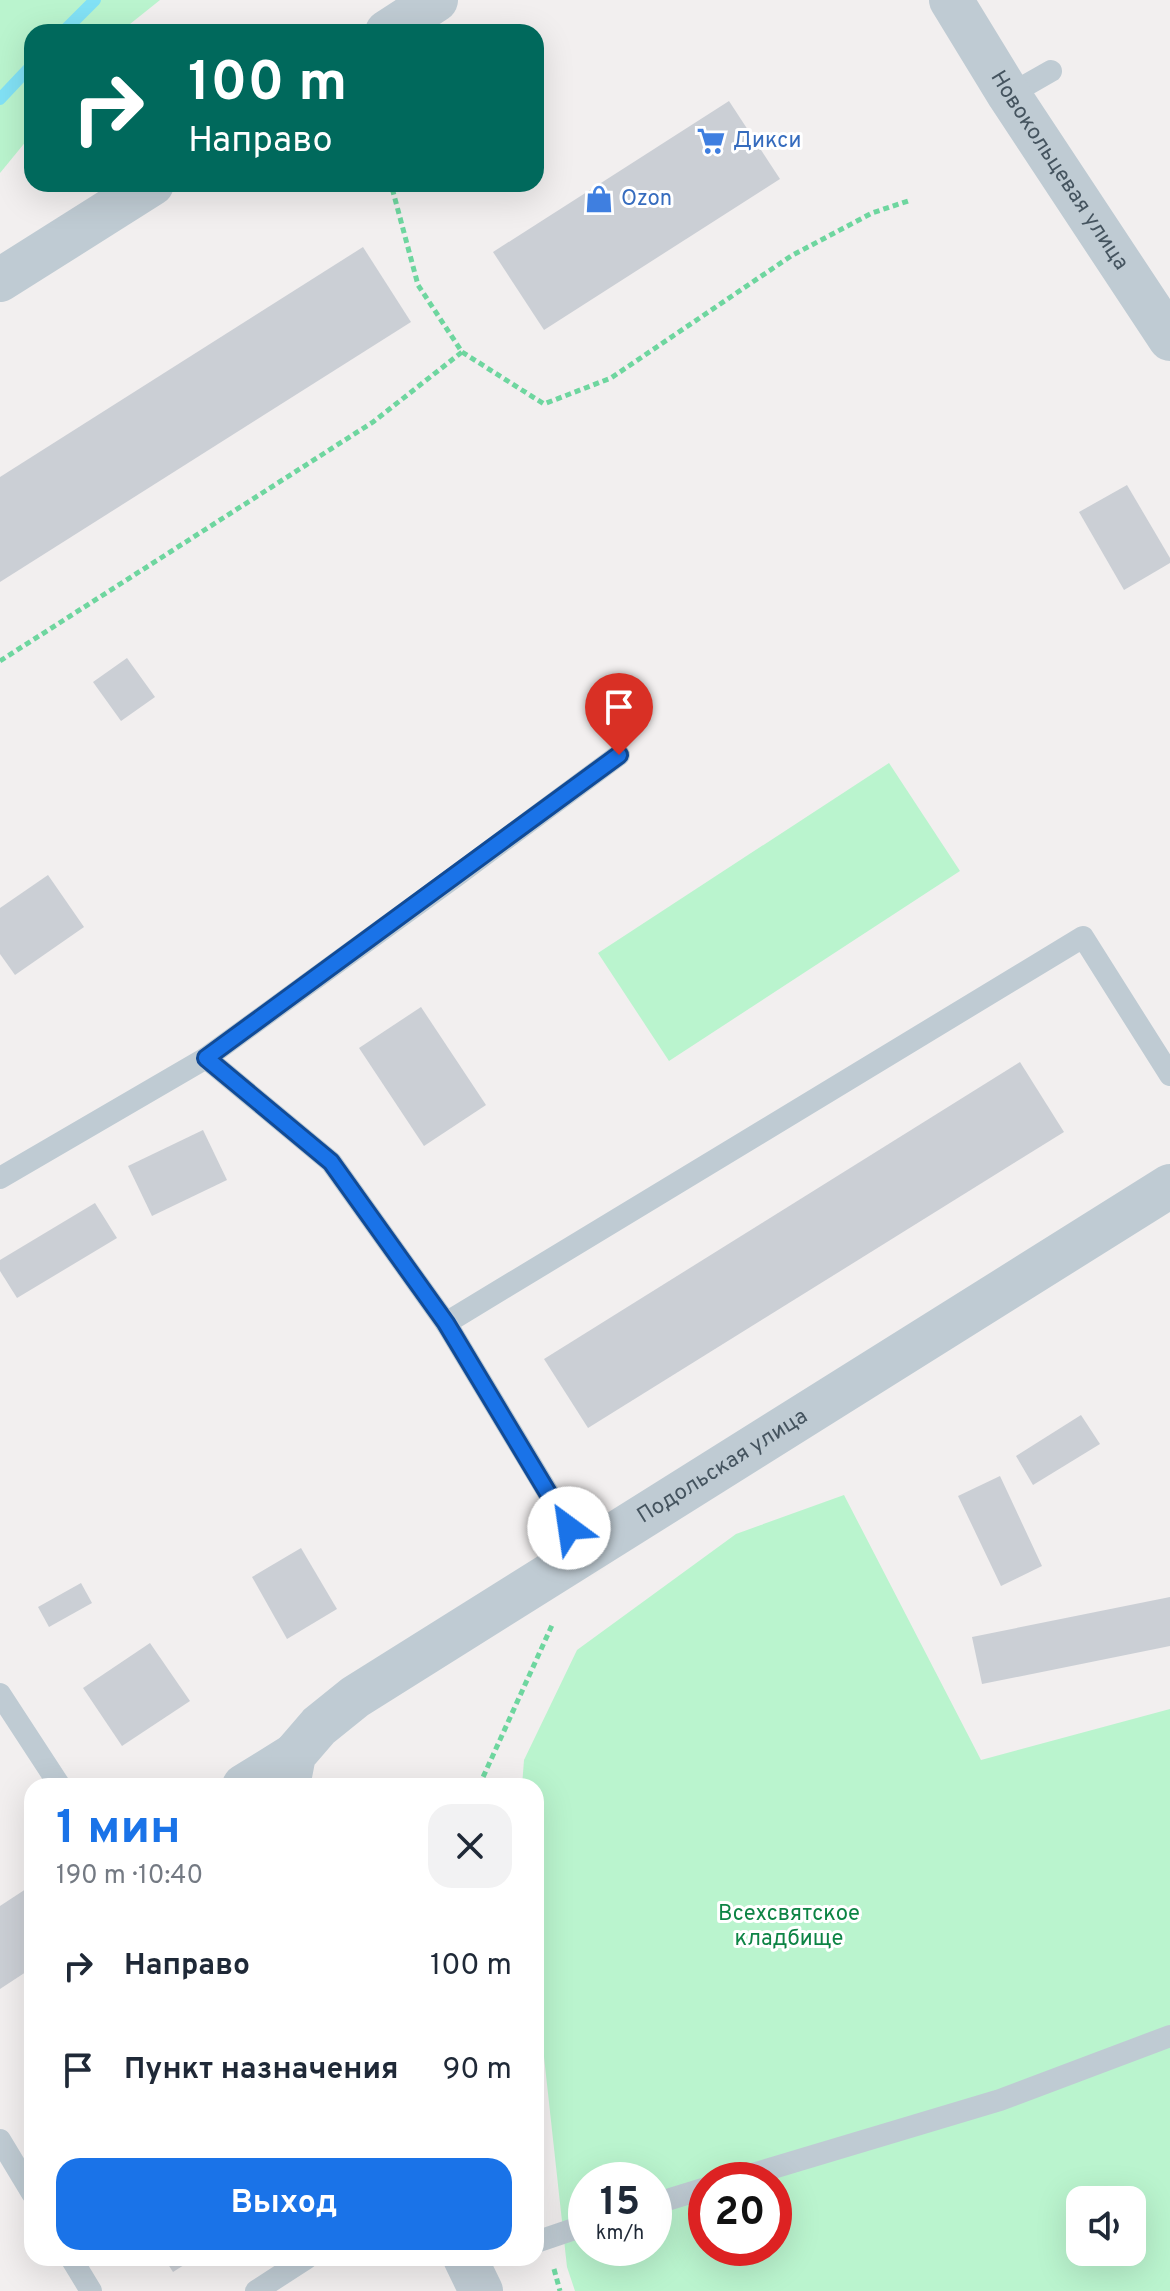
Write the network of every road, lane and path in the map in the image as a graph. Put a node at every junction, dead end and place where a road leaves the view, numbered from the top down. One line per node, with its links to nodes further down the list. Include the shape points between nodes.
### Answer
1 (436, 0): 3 (street)
2 (951, 0): 5 (street, Новокольцевая улица)
3 (399, 24)
4 (1051, 71): 5 (lane)
5 (1009, 95): 10 (street, Новокольцевая улица)
6 (139, 192): 9 (street)
7 (393, 192): 11 (path, via 418,285)
8 (908, 201): 11 (path, via 872,213 791,256 611,378 544,404)
9 (0, 280)
10 (1170, 339)
11 (462, 352): 12 (path, via 373,422)
12 (0, 661)
13 (619, 755): 14 (lane)
14 (206, 1058): 16 (lane); 18 (lane, via 331,1162)
15 (1170, 1075): 18 (lane, via 1083,937)
16 (0, 1178)
17 (1170, 1186): 19 (street, Подольская улица)
18 (446, 1323): 19 (lane)
19 (585, 1554): 22 (street, Подольская улица, via 355,1697 319,1726)
20 (558, 1612): 25 (path)
21 (0, 1694): 23 (lane)
22 (291, 1771): 24 (street, Подольская улица)
23 (55, 1778)
24 (269, 1778)
25 (483, 1778)
26 (1170, 2036): 28 (lane, via 1000,2100)
27 (0, 2140): 29 (lane)
28 (792, 2162)
29 (24, 2180)
30 (568, 2231): 31 (lane)
31 (544, 2239)
32 (76, 2266): 34 (lane)
33 (295, 2266): 35 (lane)
34 (91, 2291)
35 (256, 2291)

